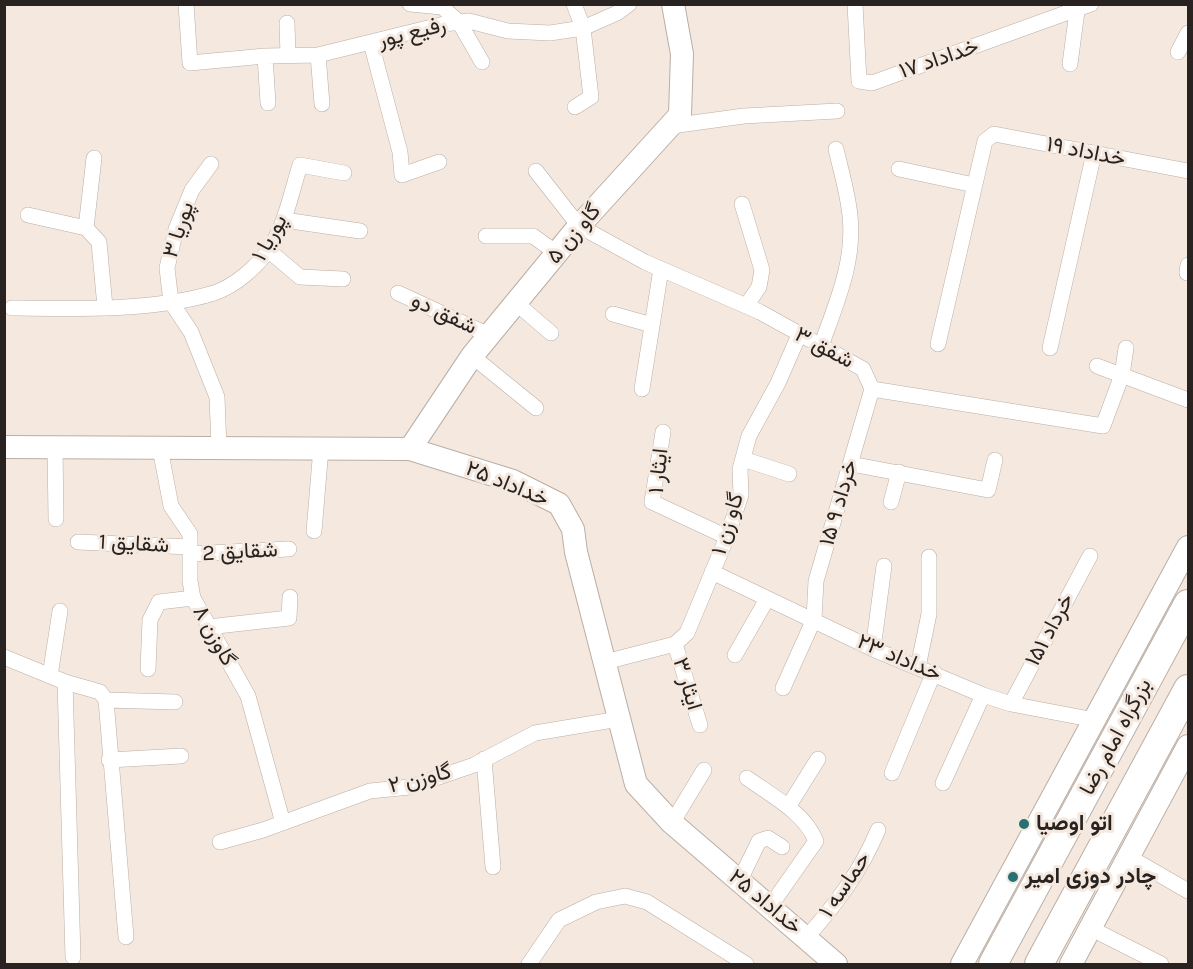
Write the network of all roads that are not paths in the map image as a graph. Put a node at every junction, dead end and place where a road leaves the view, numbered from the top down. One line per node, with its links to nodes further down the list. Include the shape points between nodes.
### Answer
1 (186, 4): 15 (street, رفیع پور, via 190,63)
2 (410, 4): 8 (street, via 442,7)
3 (574, 4): 10 (street)
4 (628, 4): 10 (street, رفیع پور)
5 (673, 4): 23 (street, گاو زن ۵, via 682,54 680,115)
6 (855, 4): 7 (street, خداداد ۱۷, via 859,81 872,83)
7 (1084, 8): 18 (street)
8 (459, 22): 10 (street, رفیع پور, via 508,31 550,33); 12 (street, رفیع پور); 17 (street)
9 (288, 23): 16 (street)
10 (583, 28): 21 (street, via 591,97)
11 (1188, 33): 13 (street)
12 (371, 44): 14 (street, رفیع پور); 27 (street, via 400,152 402,175)
13 (1178, 52)
14 (318, 55): 16 (street, رفیع پور); 20 (street)
15 (265, 56): 16 (street, رفیع پور); 19 (street)
16 (288, 56)
17 (482, 63)
18 (1070, 64)
19 (268, 103)
20 (322, 104)
21 (575, 107)
22 (837, 111): 23 (street, via 744,116)
23 (671, 126): 37 (street, گاو زن ۵)
24 (836, 148): 57 (street, via 850,215 851,246 844,282)
25 (1094, 153): 31 (street, خداداد ۱۹); 33 (street, خداداد ۱۹, via 994,135 984,141); 58 (street)
26 (94, 158): 38 (street)
27 (439, 162)
28 (211, 164): 46 (street, پوریا ۳, via 192,190 176,229 167,268)
29 (899, 169): 33 (street)
30 (536, 171): 37 (street)
31 (1188, 171)
32 (344, 173): 36 (street, پوریا ۱, via 300,165)
33 (974, 185): 56 (street)
34 (742, 204): 48 (street, via 762,270 759,287)
35 (28, 214): 38 (street)
36 (284, 220): 39 (street); 41 (street, پوریا ۱)
37 (579, 226): 42 (street, گاو زن ۵); 43 (street, شفق ۳)
38 (86, 228): 49 (street, via 99,242)
39 (360, 231)
40 (486, 236): 42 (street, via 533,236)
41 (268, 250): 44 (street, via 300,277); 46 (street, پوریا ۱, via 249,273 216,292)
42 (558, 254): 47 (street, گاو زن ۵)
43 (661, 269): 48 (street, شفق ۳); 52 (street)
44 (343, 279)
45 (398, 293): 54 (street, شفق دو)
46 (171, 302): 49 (street, پوریا ۱); 71 (street, via 191,332 217,397)
47 (516, 303): 53 (street); 54 (street, گاو زن ۵)
48 (746, 306): 55 (street, شفق ۳)
49 (105, 307): 50 (street, پوریا ۱)
50 (12, 308)
51 (613, 314): 52 (street)
52 (652, 325): 63 (street)
53 (551, 333)
54 (489, 335): 60 (street, گاو زن ۵)
55 (799, 335): 57 (street, شفق ۳); 74 (street, گاو زن ۱, via 749,436)
56 (938, 344)
57 (821, 346): 64 (street, شفق ۳, via 863,369)
58 (1050, 348)
59 (1126, 348): 62 (street, شفق ۳)
60 (472, 356): 66 (street); 73 (street, گاو زن ۵)
61 (1097, 366): 62 (street)
62 (1122, 375): 64 (street, شفق ۳, via 1103,426); 65 (street)
63 (642, 389)
64 (872, 389): 76 (street, ۱۵ خرداد ۹)
65 (1188, 400)
66 (536, 408)
67 (663, 432): 82 (street, ایثار ۱, via 652,502)
68 (4, 447): 69 (street, خداداد ۲۵)
69 (55, 447): 70 (street, خداداد ۲۵); 80 (street)
70 (160, 448): 71 (street, خداداد ۲۵); 86 (street, گاوزن ۸, via 171,506 189,534)
71 (219, 448): 72 (street, خداداد ۲۵)
72 (321, 448): 73 (street, خداداد ۲۵); 81 (street)
73 (410, 448): 102 (street, خداداد ۲۵, via 513,482 558,504 573,530)
74 (743, 459): 78 (street); 82 (street, گاو زن ۱, via 741,495)
75 (995, 460): 77 (street, via 988,490)
76 (851, 464): 77 (street); 96 (street, ۱۵ خرداد ۹, via 816,581)
77 (899, 472): 79 (street)
78 (789, 474)
79 (891, 502)
80 (56, 519)
81 (314, 531)
82 (727, 537): 90 (street, گاو زن ۱)
83 (78, 542): 86 (street, شقایق 1)
84 (1188, 547): 115 (street)
85 (289, 549): 86 (street, شقایق 2)
86 (190, 551): 92 (street, گاوزن ۸)
87 (1090, 556): 113 (street, ۱۵خرداد ۱)
88 (928, 557): 103 (street, via 929,614)
89 (884, 566): 99 (street)
90 (712, 572): 93 (street, خداداد ۲۳); 98 (street, گاو زن ۱, via 687,633)
91 (290, 597): 97 (street, via 289,618)
92 (193, 598): 97 (street, گاوزن ۸); 104 (street, via 159,602 150,620)
93 (766, 598): 96 (street, خداداد ۲۳); 100 (street)
94 (1188, 603): 127 (highway, بزرگراه امام رضا)
95 (60, 611): 106 (street)
96 (814, 619): 99 (street, خداداد ۲۳); 108 (street)
97 (208, 627): 130 (street, گاوزن ۸, via 248,696)
98 (675, 644): 102 (street); 116 (street, ایثار ۳)
99 (873, 648): 103 (street, خداداد ۲۳)
100 (735, 655)
101 (4, 657): 106 (street)
102 (605, 662): 114 (street, خداداد ۲۵)
103 (918, 668): 105 (street, خداداد ۲۳)
104 (148, 669)
105 (934, 672): 110 (street, خداداد ۲۳); 124 (street)
106 (50, 676): 107 (street)
107 (64, 682): 111 (street, via 100,692); 144 (street)
108 (783, 688)
109 (1188, 689): 117 (highway, بزرگراه امام رضا)
110 (983, 695): 113 (street, خداداد ۲۳); 126 (street)
111 (106, 700): 112 (street); 122 (street)
112 (175, 702)
113 (1011, 704): 115 (street, خداداد ۲۳)
114 (619, 719): 120 (street, گاوزن ۲, via 535,733); 131 (street, خداداد ۲۵, via 636,784)
115 (1095, 720): 134 (street)
116 (700, 725)
117 (1160, 741): 129 (street); 150 (highway, بزرگراه امام رضا)
118 (1188, 746): 129 (street)
119 (182, 756): 122 (street)
120 (484, 759): 130 (street, گاوزن ۲, via 410,787 370,790); 137 (street)
121 (818, 759): 128 (street)
122 (109, 760): 142 (street)
123 (704, 770): 131 (street)
124 (892, 773)
125 (747, 778): 128 (street)
126 (943, 783)
127 (1086, 792): 134 (street); 149 (highway, بزرگراه امام رضا)
128 (788, 807): 140 (street, via 810,827 816,841)
129 (1151, 816): 136 (street)
130 (283, 823): 133 (street, گاوزن ۲)
131 (672, 823): 138 (street, خداداد ۲۵)
132 (878, 830): 143 (street, حماسه ۱, via 841,898)
133 (220, 842)
134 (1026, 846): 148 (street)
135 (782, 847): 138 (street, via 768,838 759,841)
136 (1129, 857): 139 (street); 141 (street)
137 (493, 867)
138 (740, 880): 140 (street, خداداد ۲۵)
139 (1188, 891)
140 (769, 909): 143 (street, خداداد ۲۵)
141 (1090, 928): 151 (street); 152 (street)
142 (126, 937)
143 (807, 937): 147 (street, خداداد ۲۵)
144 (73, 957)
145 (529, 964): 146 (street, via 559,920 596,902 625,896 647,902)
146 (746, 964)
147 (836, 964)
148 (962, 964)
149 (993, 964)
150 (1039, 964)
151 (1071, 964)
152 (1161, 964)

